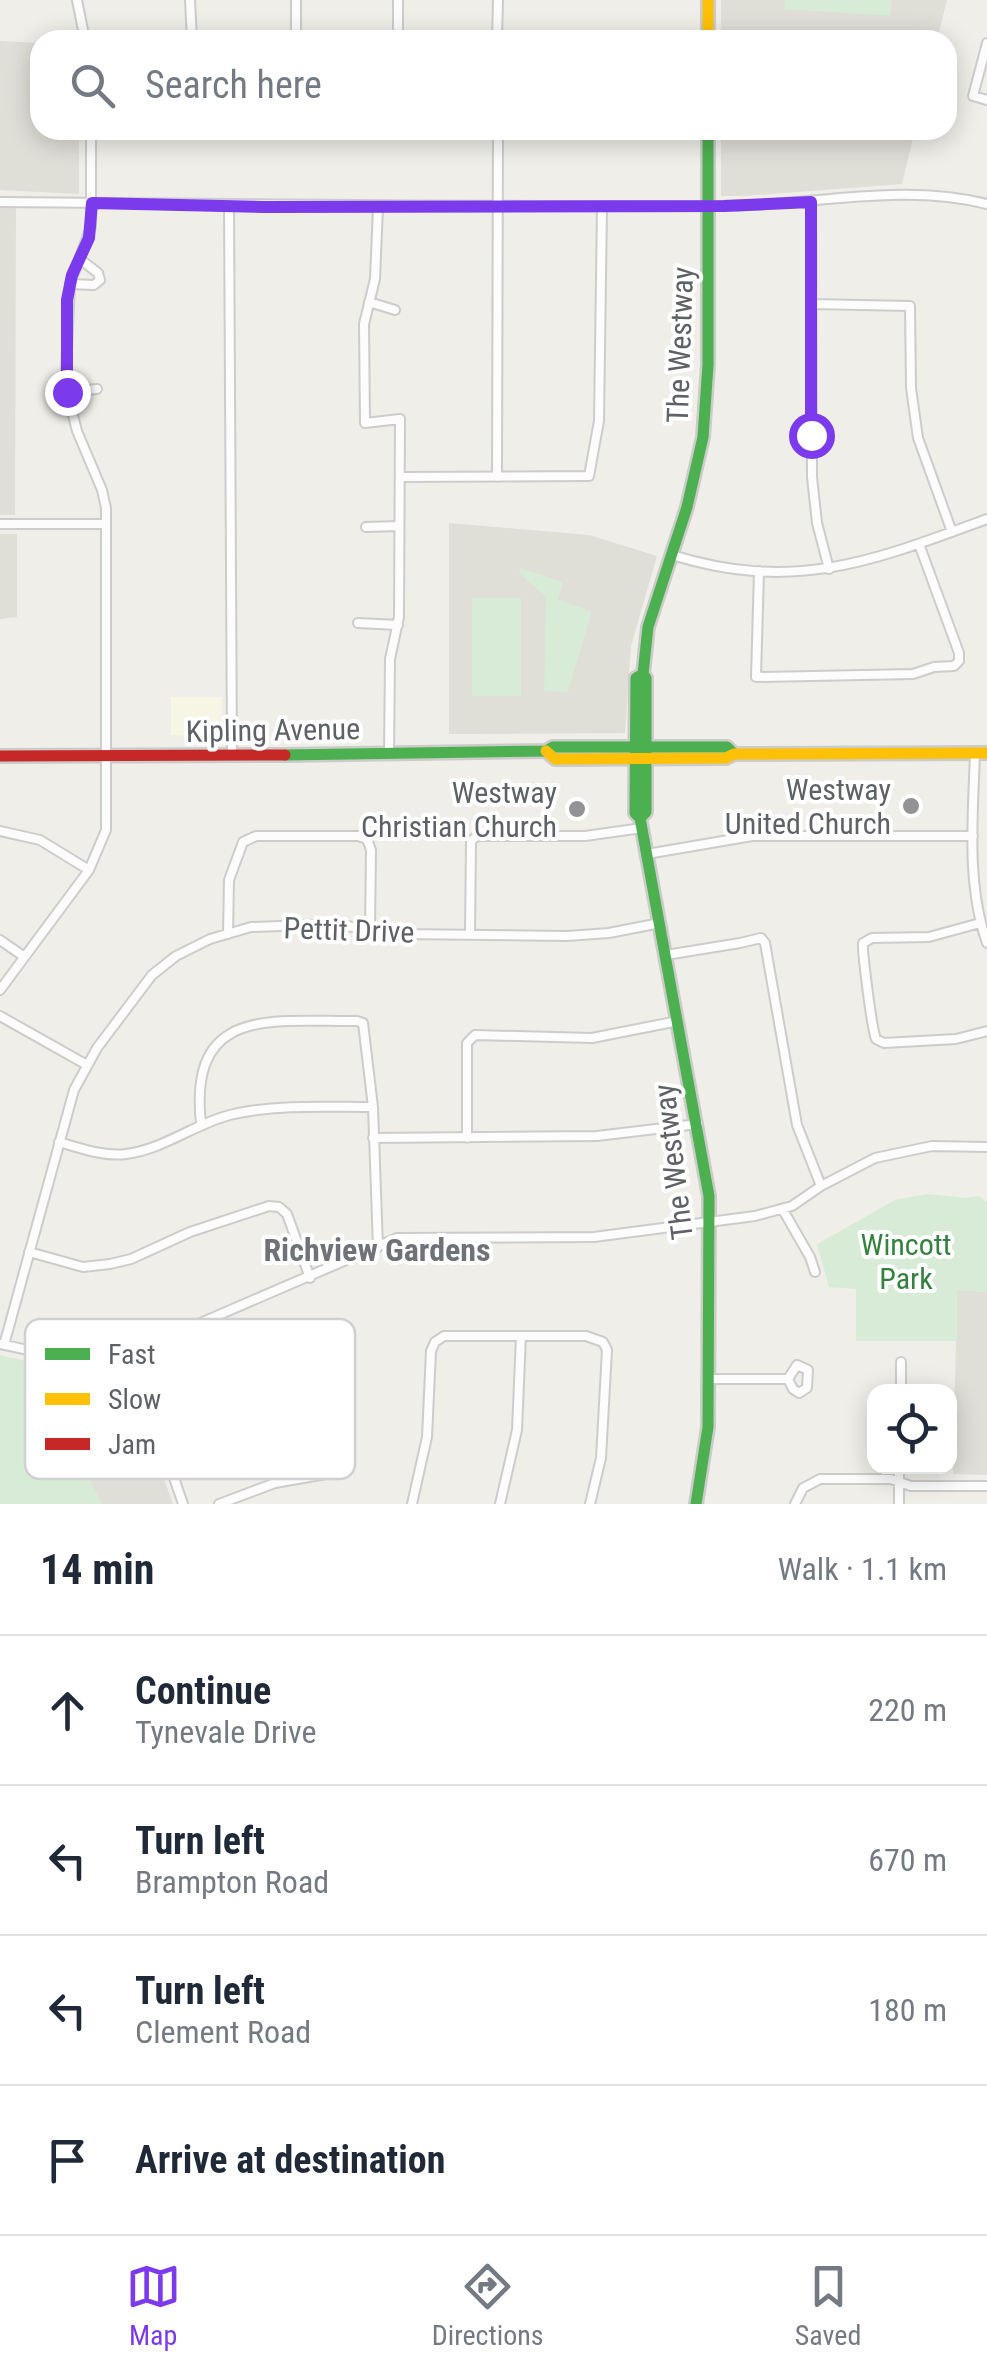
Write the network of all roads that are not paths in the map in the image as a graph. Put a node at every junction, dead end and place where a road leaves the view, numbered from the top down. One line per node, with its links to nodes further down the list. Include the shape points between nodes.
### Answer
1 (77, 0): 7 (street)
2 (190, 0): 8 (street)
3 (296, 0): 9 (street)
4 (398, 0): 10 (street)
5 (498, 0): 11 (street)
6 (708, 0): 12 (main road)
7 (83, 30)
8 (192, 30)
9 (296, 30)
10 (398, 30)
11 (497, 30)
12 (708, 30)
13 (987, 43): 14 (street, via 974,96)
14 (987, 100)
15 (91, 140): 20 (street)
16 (498, 140): 24 (street)
17 (708, 140): 26 (main road, The Westway)
18 (0, 202): 20 (street)
19 (811, 202): 22 (street, via 932,194); 26 (street); 30 (street)
20 (92, 203): 21 (street); 27 (street)
21 (229, 204): 23 (street); 50 (street)
22 (987, 204)
23 (378, 206): 24 (street); 29 (street)
24 (499, 206): 25 (street); 35 (street)
25 (602, 206): 26 (street); 35 (street, via 599,422 590,476)
26 (708, 206): 43 (main road, The Westway, via 705,420)
27 (80, 259): 28 (street); 28 (street, via 100,281)
28 (70, 284): 33 (street)
29 (370, 302): 31 (street); 34 (street, via 364,324 365,424 400,419)
30 (811, 304): 41 (street, via 910,306 918,438); 44 (street, via 813,500)
31 (395, 310)
32 (97, 390): 33 (street)
33 (67, 392): 38 (street, via 102,490)
34 (401, 477): 35 (street); 40 (street)
35 (497, 477)
36 (987, 518): 41 (street)
37 (0, 524): 38 (street)
38 (106, 524): 53 (street)
39 (366, 526): 40 (street)
40 (399, 526): 47 (street)
41 (952, 532): 42 (street)
42 (919, 544): 44 (street); 45 (street, via 960,661 913,674 756,677)
43 (672, 555): 45 (street); 48 (main road, The Westway, via 636,678)
44 (829, 569): 45 (street)
45 (759, 571)
46 (358, 623): 47 (street)
47 (398, 625): 51 (street, via 390,659)
48 (641, 753): 49 (main road, Kipling Avenue, via 727,747 734,754); 51 (main road, Kipling Avenue, via 555,759 546,751); 54 (main road, The Westway)
49 (981, 753): 56 (street)
50 (232, 754): 51 (main road, Kipling Avenue); 53 (main road, Kipling Avenue)
51 (389, 754)
52 (0, 756): 53 (main road, Kipling Avenue)
53 (107, 758): 58 (street, via 106,830)
54 (641, 823): 57 (main road, The Westway); 62 (street, via 585,836 477,836 471,841)
55 (0, 831): 58 (street, via 40,840)
56 (973, 836): 57 (street, via 752,836); 60 (street)
57 (647, 854): 59 (main road, The Westway)
58 (89, 870): 67 (street)
59 (660, 923): 62 (street, Pettit Drive, via 567,936); 66 (main road, The Westway)
60 (980, 923): 65 (street); 71 (street, via 929,936 872,938 861,953 876,1039 956,1039)
61 (370, 928): 62 (street, Pettit Drive); 63 (street, Pettit Drive, via 309,924); 63 (street, via 367,840 256,836 243,842 229,880)
62 (470, 932)
63 (228, 934): 72 (street, Pettit Drive, via 176,956 152,976)
64 (0, 940): 67 (street)
65 (987, 943)
66 (666, 954): 70 (main road, The Westway); 80 (street, via 752,938 765,943 797,1125)
67 (24, 956): 68 (street)
68 (0, 990)
69 (0, 1016): 72 (street)
70 (678, 1021): 75 (main road, The Westway); 77 (street, via 592,1038 470,1037)
71 (987, 1030)
72 (87, 1065): 78 (street, Pettit Drive)
73 (373, 1107): 74 (street, via 266,1108); 74 (street, via 363,1024 267,1022 220,1038 203,1070); 76 (street)
74 (201, 1124): 78 (street, via 126,1154)
75 (698, 1124): 77 (street, via 596,1136); 82 (main road, The Westway)
76 (373, 1138): 77 (street); 83 (street)
77 (467, 1138)
78 (58, 1142): 84 (street, Pettit Drive)
79 (987, 1147): 80 (street, via 903,1151)
80 (821, 1186): 81 (street)
81 (783, 1210): 82 (street); 85 (street)
82 (709, 1222): 83 (street, via 594,1238 408,1237); 92 (main road, The Westway)
83 (378, 1247): 86 (street)
84 (29, 1252): 86 (street, via 83,1268 110,1264 269,1206 287,1214); 89 (street, Pettit Drive)
85 (815, 1272)
86 (310, 1278): 87 (street)
87 (212, 1319)
88 (522, 1336): 101 (street, via 444,1336 435,1342 428,1437); 102 (street, via 518,1430); 103 (street, via 596,1337 607,1350)
89 (2, 1344)
90 (901, 1362): 93 (street)
91 (788, 1379): 92 (street)
92 (708, 1380): 104 (main road, The Westway)
93 (900, 1384)
94 (899, 1474): 97 (street)
95 (174, 1479): 99 (street)
96 (297, 1479): 100 (street)
97 (899, 1482): 98 (street); 105 (street, via 820,1479 803,1488); 106 (street)
98 (987, 1486)
99 (183, 1504)
100 (219, 1504)
101 (412, 1504)
102 (500, 1504)
103 (590, 1504)
104 (696, 1504)
105 (795, 1504)
106 (899, 1504)

